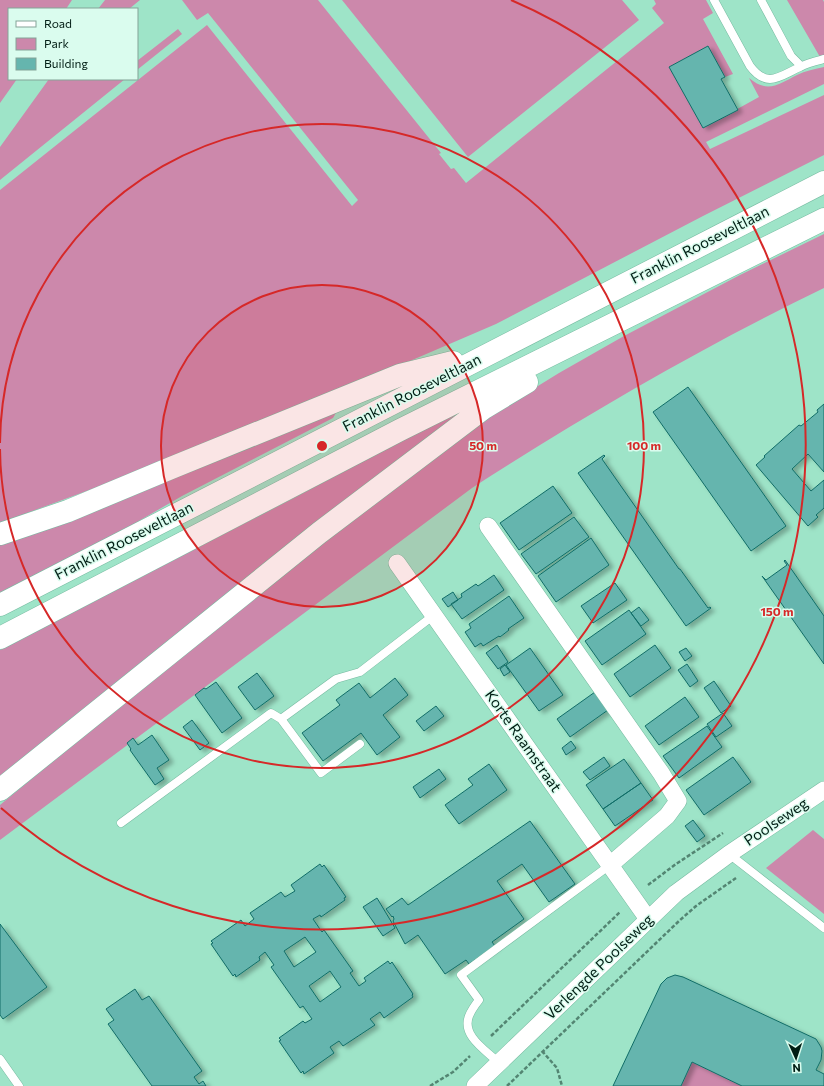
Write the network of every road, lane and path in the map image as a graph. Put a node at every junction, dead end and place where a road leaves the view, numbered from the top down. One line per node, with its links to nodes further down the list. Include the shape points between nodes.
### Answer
1 (714, 0): 4 (lane, via 756,74 771,80)
2 (761, 0): 4 (lane, via 791,56)
3 (824, 59): 4 (lane)
4 (801, 66)
5 (824, 182): 8 (main road, Franklin Rooseveltlaan)
6 (824, 219): 7 (main road, Franklin Rooseveltlaan)
7 (649, 306): 14 (main road, Franklin Rooseveltlaan, via 400,430); 17 (main road, via 478,412 301,547)
8 (489, 353): 10 (main road, via 400,375 68,511); 12 (main road, Franklin Rooseveltlaan)
9 (488, 526): 21 (street, via 662,773 678,801 667,816)
10 (0, 534)
11 (397, 563): 13 (street, Korte Raamstraat)
12 (0, 605)
13 (434, 615): 15 (lane, via 360,672 336,679); 21 (street, Korte Raamstraat)
14 (0, 638)
15 (281, 719): 16 (lane, via 322,773); 19 (lane, via 271,712)
16 (360, 744)
17 (0, 790)
18 (824, 790): 20 (street, Poolseweg)
19 (121, 823)
20 (729, 854): 22 (lane); 23 (street, Verlengde Poolseweg, via 676,893)
21 (610, 865): 23 (street, Korte Raamstraat); 28 (lane, via 461,974 479,1000 468,1016 467,1027 470,1036)
22 (748, 869): 24 (lane); 26 (path, Verlengde Poolseweg, via 679,921)
23 (648, 919): 28 (street, Verlengde Poolseweg)
24 (824, 928)
25 (539, 1048): 26 (path)
26 (543, 1052): 31 (path, Verlengde Poolseweg); 32 (path, via 556,1068)
27 (0, 1059): 29 (lane)
28 (499, 1063): 30 (street, Verlengde Poolseweg)
29 (19, 1086)
30 (475, 1086)
31 (507, 1086)
32 (562, 1086)

